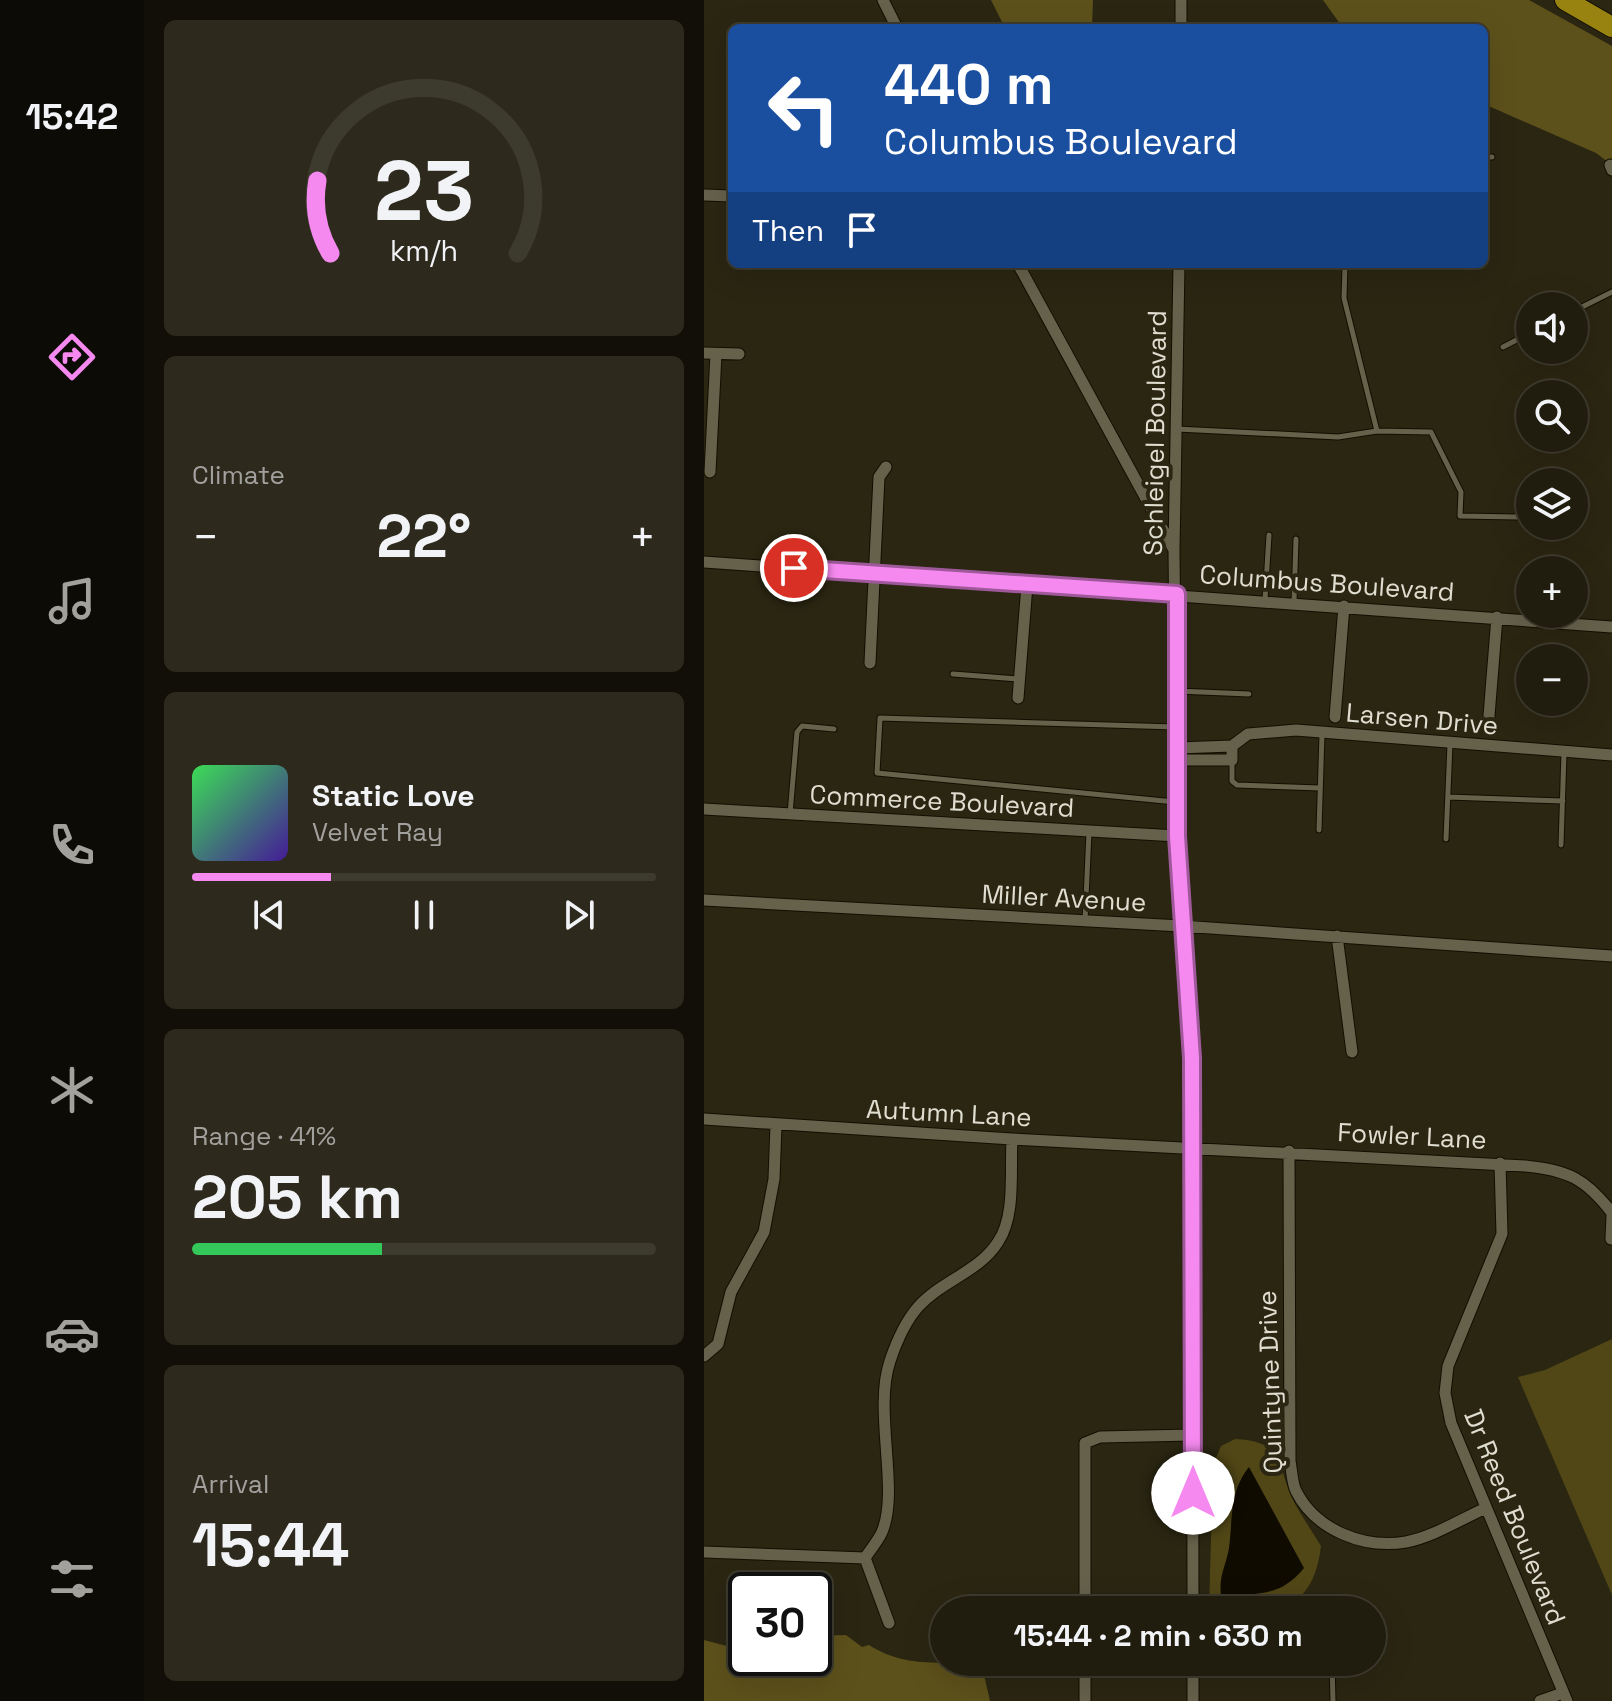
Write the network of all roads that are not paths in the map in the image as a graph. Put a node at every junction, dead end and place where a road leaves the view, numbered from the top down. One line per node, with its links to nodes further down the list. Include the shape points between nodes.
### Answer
1 (883, 0): 4 (street)
2 (1181, 0): 5 (street)
3 (1565, 0): 6 (highway)
4 (895, 24)
5 (1181, 24)
6 (1612, 27)
7 (1488, 157): 8 (lane)
8 (1492, 157)
9 (704, 195): 10 (street)
10 (728, 196)
11 (1020, 268): 27 (street)
12 (1179, 268): 20 (street, Schleigel Boulevard)
13 (1345, 268): 21 (lane, via 1344,298)
14 (1612, 292): 15 (lane)
15 (1588, 304)
16 (1516, 340): 17 (lane)
17 (1503, 347)
18 (710, 353): 19 (street); 23 (street)
19 (739, 354)
20 (1176, 429): 21 (lane, via 1338,437); 27 (street, Schleigel Boulevard)
21 (1377, 431): 24 (lane, via 1431,432 1461,492 1460,516)
22 (886, 467): 29 (street, via 879,477)
23 (710, 472)
24 (1516, 517)
25 (1269, 535): 32 (lane)
26 (1296, 539): 33 (lane)
27 (1174, 550): 31 (street, Schleigel Boulevard)
28 (704, 562): 29 (street, Columbus Boulevard)
29 (875, 574): 30 (street, Columbus Boulevard); 37 (street)
30 (1027, 585): 31 (street, Columbus Boulevard); 39 (street)
31 (1177, 594): 32 (street, Columbus Boulevard); 40 (street, Schleigel Boulevard)
32 (1265, 600): 33 (street, Columbus Boulevard)
33 (1294, 602): 34 (street, Columbus Boulevard)
34 (1344, 606): 35 (street, Columbus Boulevard); 43 (street)
35 (1497, 617): 36 (street, Columbus Boulevard); 45 (street)
36 (1612, 627)
37 (870, 663)
38 (953, 674): 39 (lane)
39 (1019, 679): 42 (street)
40 (1177, 691): 41 (lane); 44 (street, Schleigel Boulevard)
41 (1249, 694)
42 (1018, 698)
43 (1335, 717)
44 (1177, 727): 51 (street, Schleigel Boulevard); 57 (lane, via 880,718 877,773)
45 (1488, 728)
46 (834, 729): 59 (lane, via 802,726 797,732)
47 (1322, 733): 48 (street, Larsen Drive); 49 (street, Larsen Drive, via 1248,734); 54 (lane)
48 (1450, 743): 50 (street, Larsen Drive); 55 (lane)
49 (1232, 746): 51 (street, Larsen Drive); 53 (street)
50 (1564, 752): 52 (street, Larsen Drive); 56 (lane)
51 (1177, 754): 53 (street); 57 (street, Schleigel Boulevard)
52 (1612, 755)
53 (1232, 760): 54 (lane, via 1232,781 1237,785)
54 (1320, 788): 60 (lane)
55 (1448, 797): 56 (lane); 63 (lane)
56 (1563, 801): 64 (lane)
57 (1177, 802): 62 (street, Schleigel Boulevard)
58 (704, 809): 59 (street, Commerce Boulevard)
59 (790, 815): 61 (street, Commerce Boulevard)
60 (1319, 830)
61 (1089, 831): 62 (street, Commerce Boulevard); 66 (lane)
62 (1177, 836): 67 (street, Schleigel Boulevard)
63 (1446, 839)
64 (1561, 845)
65 (704, 900): 66 (street, Miller Avenue)
66 (1085, 921): 67 (street, Miller Avenue)
67 (1181, 926): 68 (street, Miller Avenue); 74 (street, Schleigel Boulevard, via 1192,1058)
68 (1337, 936): 69 (street, Miller Avenue); 70 (street)
69 (1612, 956)
70 (1352, 1052)
71 (704, 1119): 72 (street, Autumn Lane)
72 (776, 1125): 73 (street, Autumn Lane); 79 (street, via 767,1221 731,1292 718,1344)
73 (1012, 1139): 74 (street, Autumn Lane); 83 (street, via 1008,1214 1000,1240 981,1262 919,1306 889,1364 884,1398 886,1510 882,1532)
74 (1192, 1149): 75 (street, Fowler Lane); 80 (street, Schleigel Boulevard)
75 (1289, 1151): 76 (street, Fowler Lane); 81 (street, Quintyne Drive, via 1290,1461 1296,1491 1316,1516 1346,1537 1379,1544 1409,1542)
76 (1500, 1163): 77 (street, Fowler Lane, via 1552,1169 1590,1184); 81 (street, Dr Reed Boulevard, via 1502,1234 1448,1366 1445,1393 1451,1423)
77 (1612, 1214): 78 (street, Fowler Lane)
78 (1611, 1239)
79 (704, 1356)
80 (1192, 1435): 84 (street, via 1100,1437 1085,1443); 85 (street, Schleigel Boulevard)
81 (1486, 1508): 90 (street, Dr Reed Boulevard)
82 (704, 1552): 83 (street)
83 (865, 1558): 86 (street)
84 (1085, 1596)
85 (1193, 1596)
86 (889, 1623)
87 (1085, 1676): 91 (street)
88 (1193, 1676): 92 (street)
89 (1332, 1676): 93 (lane)
90 (1565, 1697): 94 (street)
91 (1085, 1701)
92 (1193, 1701)
93 (1333, 1701)
94 (1540, 1701)

